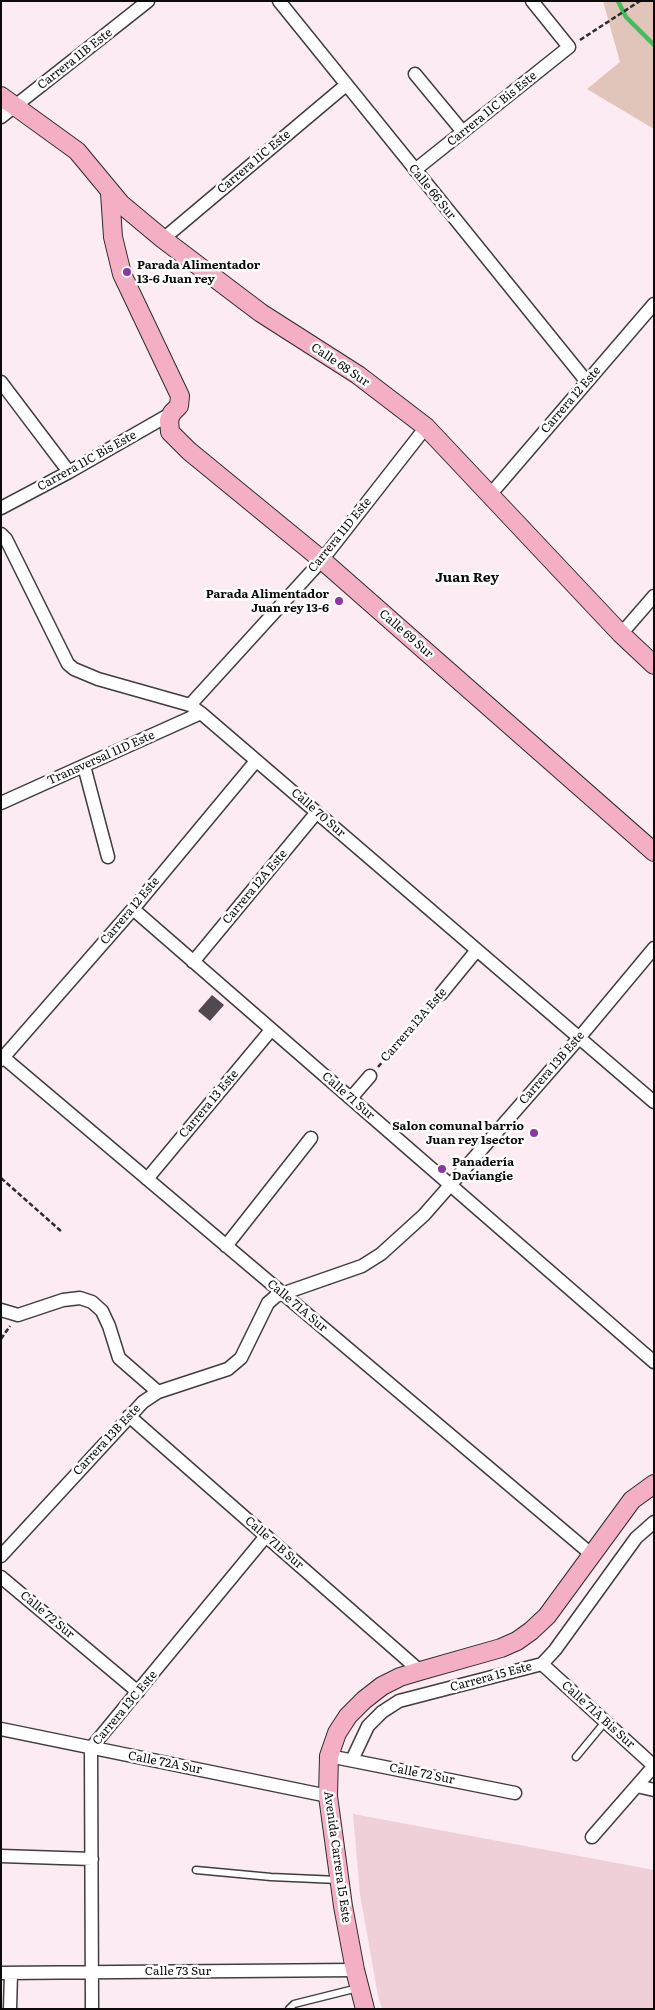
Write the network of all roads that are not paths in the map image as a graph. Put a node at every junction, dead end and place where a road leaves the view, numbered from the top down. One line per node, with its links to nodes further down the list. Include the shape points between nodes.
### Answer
1 (148, 1): 6 (street, Carrera 11B Este)
2 (279, 1): 5 (street, Calle 66 Sur)
3 (532, 1): 8 (street, Carrera 11C Bis Este, via 569,48)
4 (414, 74): 8 (street)
5 (346, 85): 9 (street, Calle 66 Sur); 11 (street, Carrera 11C Este)
6 (8, 101): 7 (street, Carrera 11B Este); 10 (street, Calle 68 Sur, via 77,151)
7 (1, 117)
8 (463, 132): 9 (street, Carrera 11C Bis Este)
9 (415, 170): 14 (street, Calle 66 Sur)
10 (110, 193): 11 (street, Calle 68 Sur); 15 (street, via 113,238 122,274 180,396 179,406)
11 (163, 239): 16 (street, Calle 68 Sur, via 261,313 358,375)
12 (654, 304): 14 (street, Carrera 12 Este)
13 (1, 382): 17 (street)
14 (587, 382): 18 (street, Carrera 12 Este)
15 (172, 413): 17 (street, Carrera 11C Bis Este); 21 (street, Calle 69 Sur, via 169,426 189,451)
16 (426, 427): 18 (street, Calle 68 Sur); 21 (street, Carrera 11D Este)
17 (69, 472): 19 (street, Carrera 11C Bis Este)
18 (489, 496): 23 (street, Calle 68 Sur)
19 (1, 508)
20 (1, 534): 25 (street, Calle 70 Sur, via 68,664 98,679)
21 (322, 560): 25 (street, Carrera 11D Este); 31 (street, Calle 69 Sur)
22 (654, 596): 23 (street)
23 (621, 634): 24 (street, Calle 68 Sur)
24 (654, 665)
25 (190, 705): 26 (street, Calle 70 Sur)
26 (201, 712): 27 (street, Calle 70 Sur); 28 (street, Transversal 11D Este)
27 (256, 760): 30 (street, Calle 70 Sur); 33 (street, Carrera 12 Este)
28 (84, 766): 29 (street, Transversal 11D Este); 32 (street)
29 (1, 803)
30 (317, 812): 35 (street, Calle 70 Sur); 36 (street, Carrera 12A Este)
31 (654, 852)
32 (108, 857)
33 (133, 909): 36 (street, Calle 71 Sur); 40 (street, Carrera 12 Este)
34 (654, 948): 39 (street, Carrera 13B Este)
35 (477, 950): 37 (street, Carrera 13A Este); 39 (street, Calle 70 Sur)
36 (193, 962): 38 (street, Calle 71 Sur)
37 (441, 994)
38 (272, 1030): 42 (street, Calle 71 Sur); 45 (street, Carrera 13 Este)
39 (579, 1038): 43 (street, Calle 70 Sur); 46 (street, Carrera 13B Este)
40 (2, 1059): 45 (street, Calle 71A Sur)
41 (370, 1076): 42 (street)
42 (351, 1098): 46 (street, Calle 71 Sur)
43 (654, 1102)
44 (311, 1138): 47 (street)
45 (147, 1179): 47 (street, Calle 71A Sur)
46 (450, 1184): 48 (street, Carrera 13B Este, via 424,1215 381,1254 362,1266); 50 (street, Calle 71 Sur)
47 (226, 1246): 48 (street, Calle 71A Sur)
48 (282, 1293): 51 (street, Carrera 13B Este, via 268,1303 241,1358 228,1369); 56 (street, Calle 71A Sur)
49 (1, 1310): 51 (street, via 18,1315 62,1300 80,1298 92,1302 102,1311 119,1358)
50 (654, 1362)
51 (158, 1392): 52 (street, Carrera 13B Este)
52 (129, 1416): 55 (street, Calle 71B Sur); 57 (street, Carrera 13B Este)
53 (654, 1484): 56 (street, Avenida Carrera 15 Este, via 632,1500)
54 (653, 1525): 59 (street, Carrera 15 Este, via 636,1538)
55 (266, 1536): 60 (street, Calle 71B Sur); 61 (street, Carrera 13C Este)
56 (591, 1554): 60 (street, Avenida Carrera 15 Este, via 547,1616 517,1641)
57 (1, 1556)
58 (1, 1577): 61 (street, Calle 72 Sur)
59 (542, 1664): 62 (street, Calle 71A Bis Sur); 67 (street, Carrera 15 Este, via 400,1701 368,1726)
60 (420, 1671): 65 (street, Avenida Carrera 15 Este, via 382,1686 364,1700 342,1724)
61 (138, 1692): 64 (street, Carrera 13C Este)
62 (605, 1722): 66 (lane); 68 (street, Calle 71A Bis Sur)
63 (1, 1729): 64 (street, Calle 72A Sur)
64 (91, 1748): 72 (street, Calle 72A Sur); 75 (street, Carrera 13C Este)
65 (329, 1756): 67 (street, Calle 72 Sur); 72 (street, Avenida Carrera 15 Este)
66 (576, 1757)
67 (352, 1760): 71 (street, Calle 72 Sur)
68 (654, 1766): 69 (street)
69 (637, 1786): 70 (street); 73 (street)
70 (654, 1790)
71 (515, 1793)
72 (328, 1796): 77 (street, Avenida Carrera 15 Este)
73 (592, 1837)
74 (1, 1856): 75 (street)
75 (92, 1859): 79 (street, Carrera 13C Este)
76 (196, 1870): 77 (lane)
77 (339, 1880): 78 (street, Avenida Carrera 15 Este)
78 (355, 1970): 79 (street, Calle 73 Sur); 81 (street, Avenida Carrera 15 Este)
79 (92, 1972): 80 (street, Calle 73 Sur); 83 (street, Carrera 13C Este)
80 (6, 1973): 82 (street)
81 (359, 1988): 84 (lane, via 294,2004); 85 (street, Avenida Carrera 15 Este)
82 (10, 2009)
83 (92, 2009)
84 (289, 2009)
85 (365, 2009)

